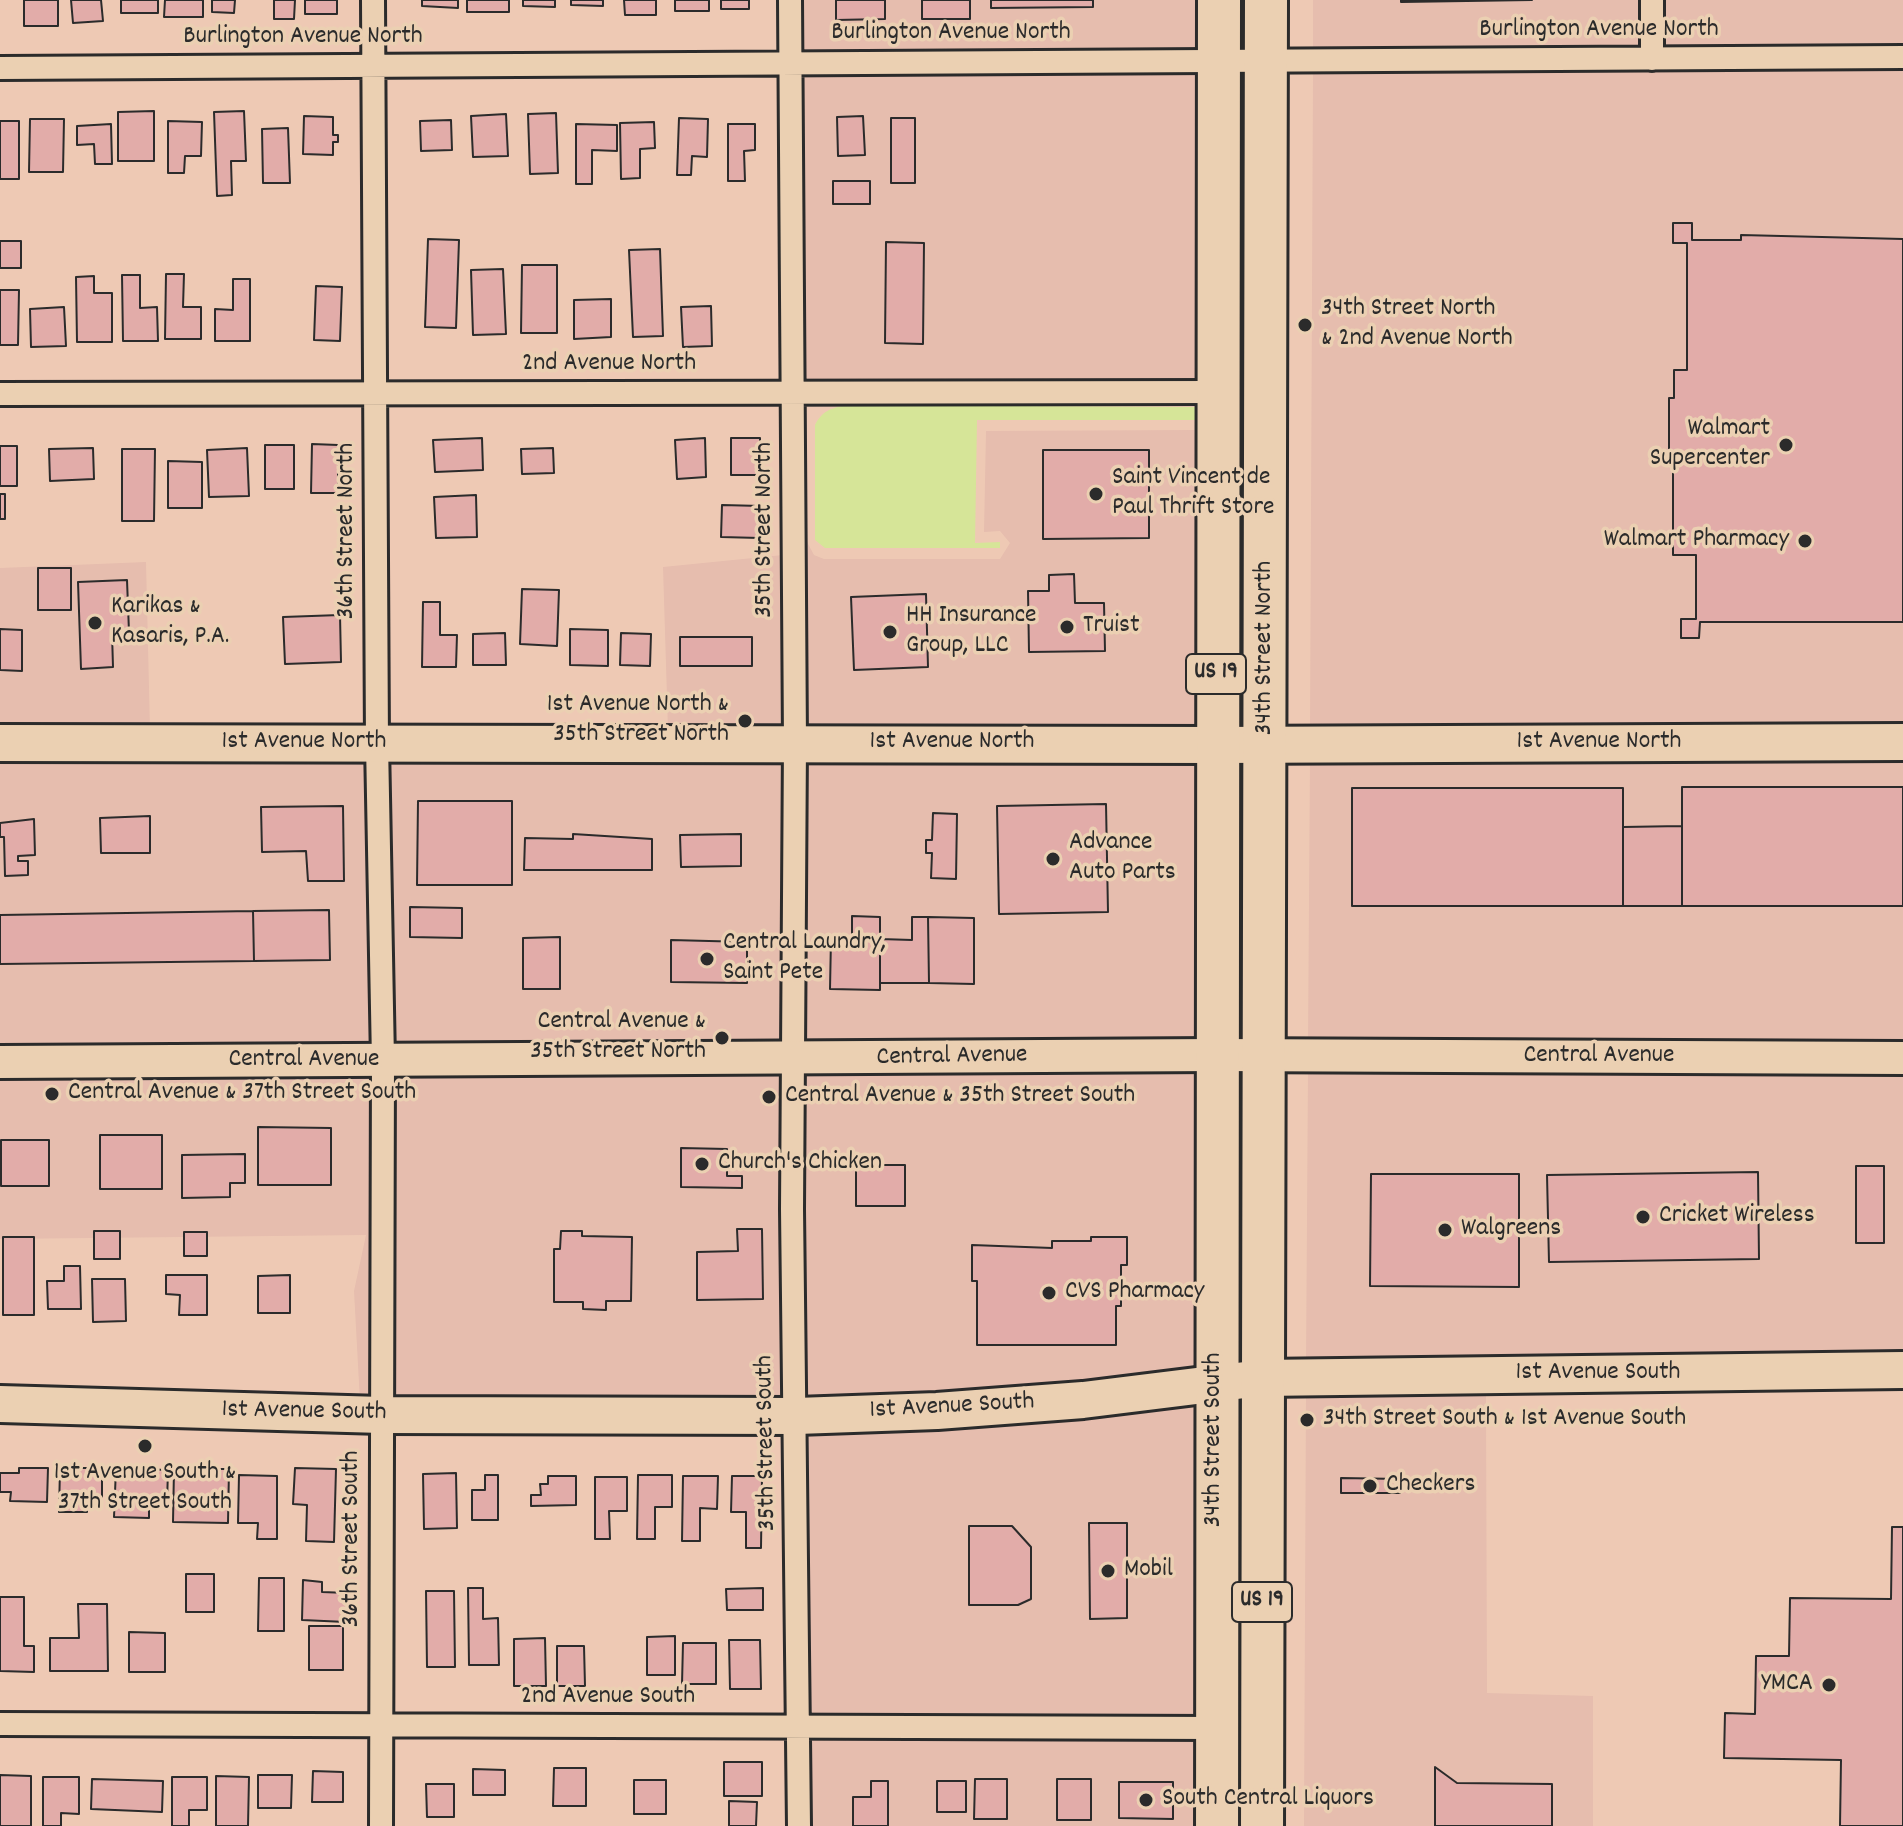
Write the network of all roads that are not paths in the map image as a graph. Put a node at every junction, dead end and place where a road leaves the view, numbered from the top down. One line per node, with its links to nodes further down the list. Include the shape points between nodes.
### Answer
1 (373, 0): 11 (street, 36th Street North)
2 (790, 0): 10 (street, 35th Street North)
3 (1219, 0): 8 (highway, 34th Street North / US 19)
4 (1266, 0): 9 (highway, 34th Street North / US 19)
5 (1652, 0): 7 (street)
6 (1903, 57): 7 (street, Burlington Avenue North)
7 (1652, 59): 9 (street, Burlington Avenue North)
8 (1219, 61): 9 (street, Burlington Avenue North); 10 (street, Burlington Avenue North); 13 (highway, 34th Street North / US 19)
9 (1265, 61): 18 (highway, 34th Street North / US 19)
10 (790, 63): 11 (street, Burlington Avenue North); 14 (street, 35th Street North)
11 (374, 65): 12 (street, Burlington Avenue North); 17 (street, 36th Street North)
12 (0, 68)
13 (1218, 293): 15 (highway, 34th Street North / US 19); 18 (highway, via 1239,386)
14 (794, 392): 15 (street, 2nd Avenue North); 17 (street, 2nd Avenue North); 19 (street, 35th Street North)
15 (1218, 392): 23 (highway, 34th Street North / US 19)
16 (0, 394): 17 (street, 2nd Avenue North)
17 (376, 395): 22 (street, 36th Street North)
18 (1266, 420): 24 (highway, 34th Street North / US 19)
19 (795, 742): 22 (main road, 1st Avenue North); 23 (main road, 1st Avenue North); 28 (street, 35th Street North)
20 (1903, 742): 24 (main road, 1st Avenue North)
21 (0, 743): 22 (main road, 1st Avenue North)
22 (377, 743): 29 (street, 36th Street North)
23 (1216, 745): 24 (main road, 1st Avenue North); 25 (highway, 34th Street North / US 19)
24 (1265, 745): 26 (highway, 34th Street North / US 19)
25 (1216, 1055): 26 (main road, Central Avenue); 28 (main road, Central Avenue); 33 (highway, 34th Street South / US 19)
26 (1262, 1055): 27 (main road, Central Avenue); 32 (highway, 34th Street South / US 19)
27 (1903, 1058)
28 (795, 1060): 29 (main road, Central Avenue); 36 (street, 35th Street South)
29 (383, 1061): 30 (main road, Central Avenue); 35 (street, 36th Street South)
30 (0, 1062)
31 (1903, 1370): 32 (main road, 1st Avenue South)
32 (1261, 1378): 33 (main road, 1st Avenue South); 38 (highway, 34th Street South / US 19)
33 (1215, 1382): 36 (main road, 1st Avenue South, via 1083,1400); 37 (highway, 34th Street South / US 19)
34 (0, 1404): 35 (main road, 1st Avenue South)
35 (382, 1415): 36 (main road, 1st Avenue South); 40 (street, 36th Street South)
36 (797, 1416): 41 (street, 35th Street South)
37 (1215, 1538): 38 (highway, via 1243,1548 1243,1644); 42 (highway, 34th Street South / US 19)
38 (1262, 1657): 47 (highway, 34th Street South / US 19)
39 (0, 1724): 40 (street, 2nd Avenue South)
40 (381, 1725): 41 (street, 2nd Avenue South); 43 (street, 36th Street South)
41 (798, 1727): 42 (street, 2nd Avenue South); 44 (street, 35th Street South)
42 (1216, 1742): 45 (highway, 34th Street South / US 19); 46 (highway, via 1244,1768)
43 (381, 1826)
44 (799, 1826)
45 (1217, 1826)
46 (1244, 1826)
47 (1262, 1826)

